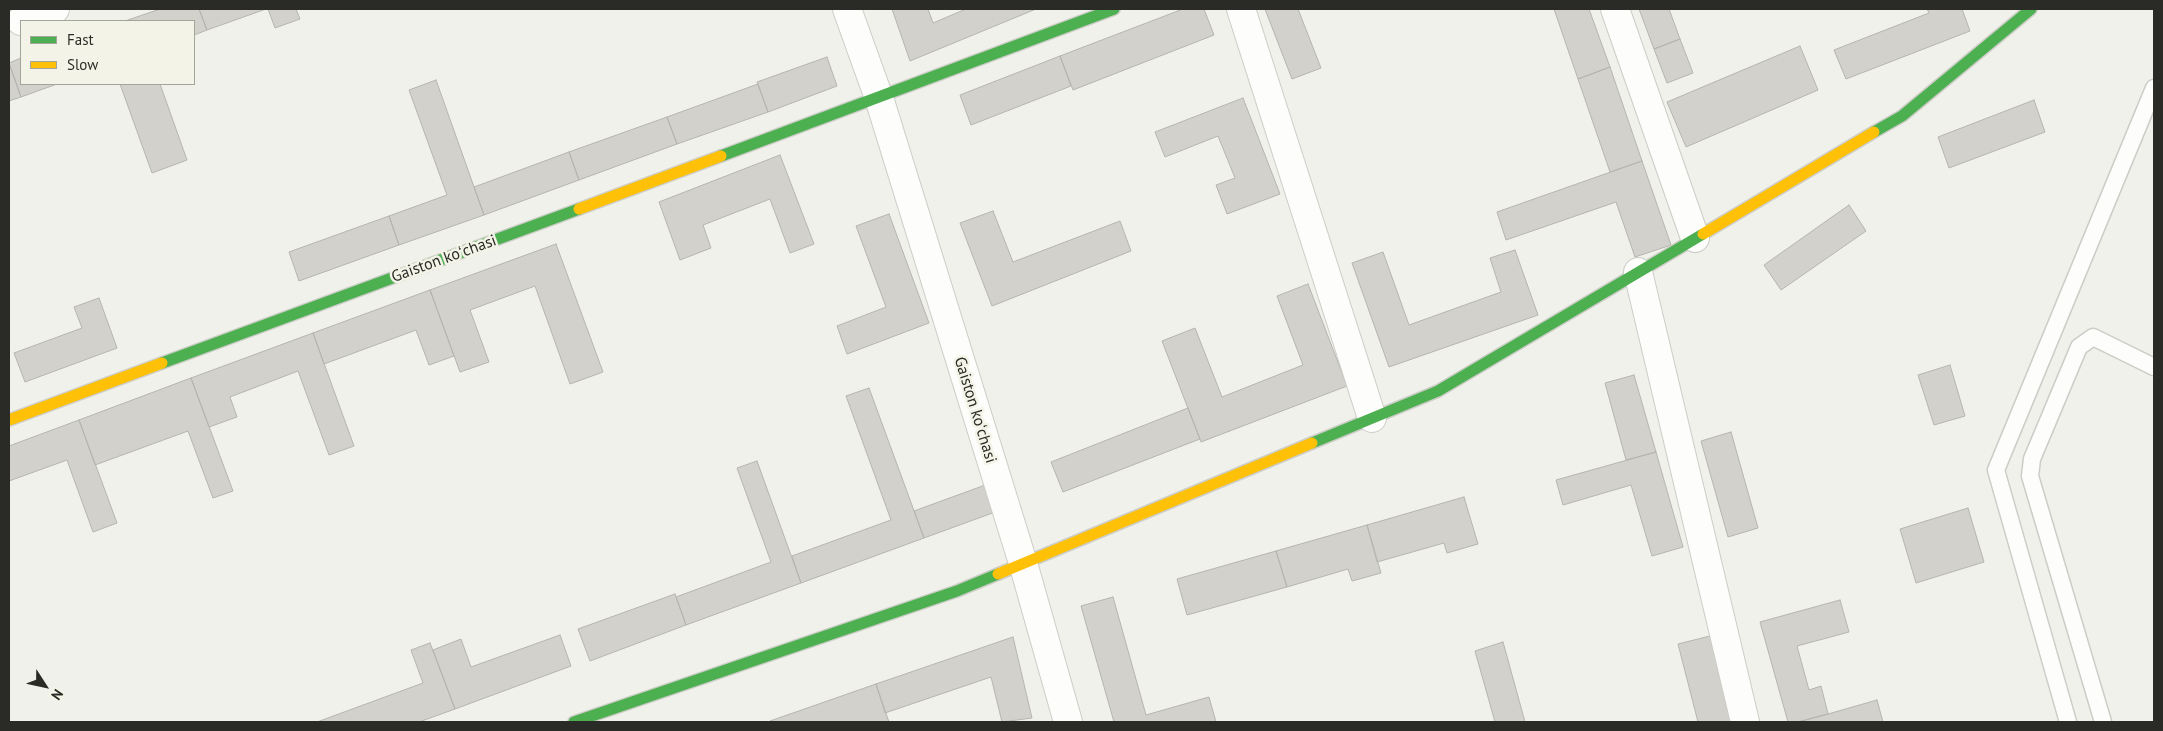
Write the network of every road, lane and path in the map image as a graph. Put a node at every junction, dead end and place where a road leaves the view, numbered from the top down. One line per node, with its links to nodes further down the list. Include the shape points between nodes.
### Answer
1 (55, 9): 7 (street)
2 (847, 9): 9 (street)
3 (1114, 9): 9 (street, Gaiston koʻchasi)
4 (1241, 9): 13 (street)
5 (1615, 9): 10 (street)
6 (2031, 9): 10 (street, via 1902,116)
7 (24, 20)
8 (2153, 93): 19 (lane, via 1996,470)
9 (879, 98): 14 (street, Gaiston koʻchasi); 15 (street, Gaiston koʻchasi)
10 (1695, 238): 11 (street)
11 (1638, 272): 13 (street, via 1438,390); 18 (street)
12 (2154, 367): 20 (lane, via 2093,337 2080,347 2032,459 2030,476)
13 (1372, 418): 15 (street)
14 (9, 420)
15 (1022, 563): 16 (street, via 957,590); 17 (street, Gaiston koʻchasi)
16 (574, 722)
17 (1068, 722)
18 (1745, 722)
19 (2068, 722)
20 (2103, 722)

